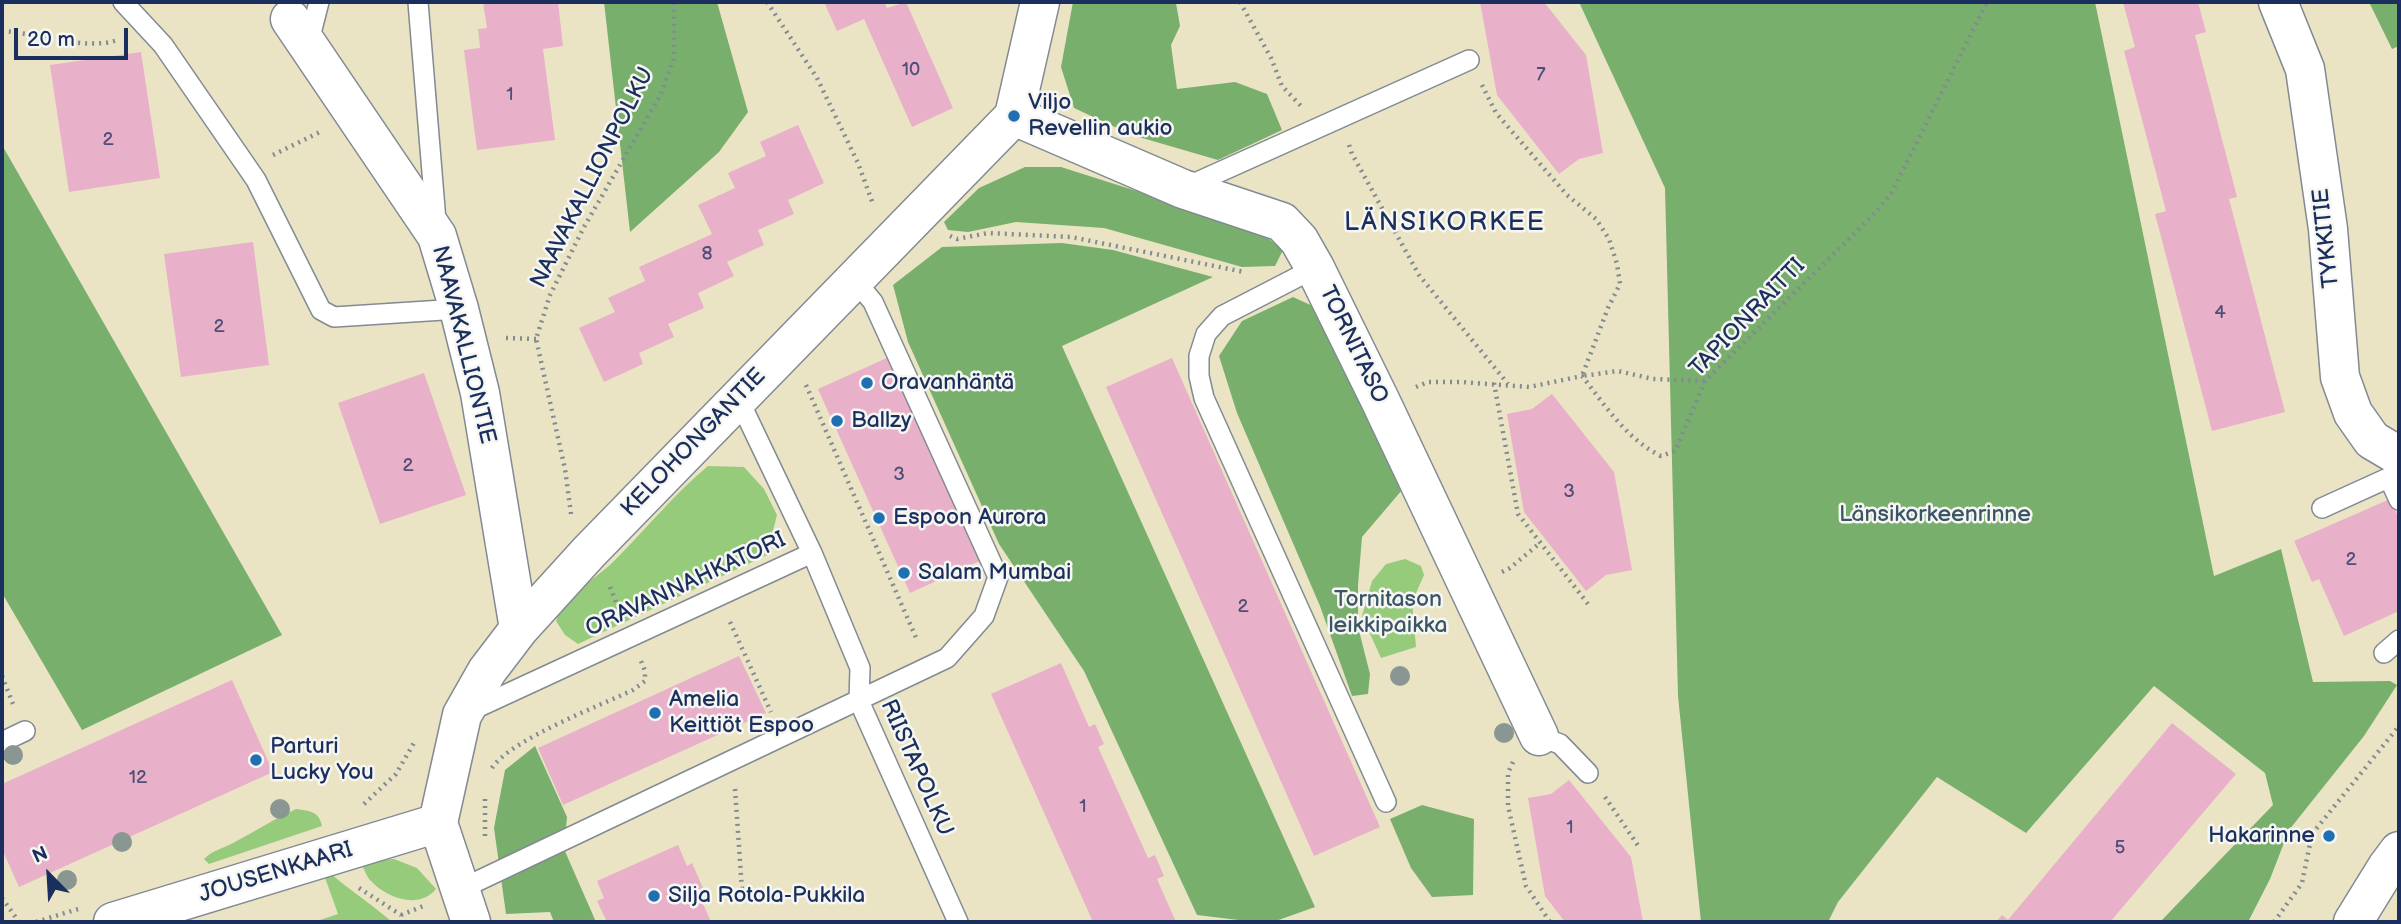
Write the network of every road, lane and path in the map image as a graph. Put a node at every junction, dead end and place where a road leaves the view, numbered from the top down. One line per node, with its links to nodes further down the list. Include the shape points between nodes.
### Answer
1 (123, 2): 10 (lane)
2 (418, 2): 21 (lane)
3 (674, 2): 35 (path, NAAVAKALLIONPOLKU, via 674,58 661,94 584,227 550,295 536,340)
4 (767, 2): 19 (path, via 817,78)
5 (1040, 2): 13 (street)
6 (1240, 2): 15 (path, via 1282,86)
7 (1987, 2): 27 (path, TAPIONRAITTI, via 1892,192)
8 (2278, 2): 32 (street, TYKKITIE, via 2305,69 2328,229 2340,377 2353,413)
9 (306, 22): 21 (street, NAAVAKALLIONTIE)
10 (147, 28): 11 (path, via 114,41 72,43); 17 (lane)
11 (2, 31)
12 (1469, 60): 14 (lane); 26 (path, via 1496,113 1567,195 1597,219 1609,239 1620,284)
13 (1013, 116): 18 (street, TORNITASO); 23 (street, KELOHONGANTIE)
14 (1342, 117): 15 (lane); 29 (path, via 1352,154 1419,275)
15 (1322, 126): 18 (lane)
16 (313, 136): 17 (path)
17 (247, 167): 24 (lane, via 321,310 334,317)
18 (1183, 188): 22 (street, TORNITASO, via 1282,222 1299,240)
19 (875, 210)
20 (942, 232): 22 (path, via 957,239 988,233 1071,237)
21 (437, 236): 24 (street, NAAVAKALLIONTIE)
22 (1303, 275): 31 (street, TORNITASO); 59 (lane, via 1222,316 1206,334 1199,376 1204,398)
23 (854, 279): 25 (street, KELOHONGANTIE); 46 (lane, via 873,302 998,577 985,616 947,658)
24 (459, 309): 41 (street, NAAVAKALLIONTIE, via 480,393)
25 (781, 353): 30 (street, KELOHONGANTIE); 46 (path, via 802,374)
26 (1582, 376): 27 (path, via 1618,371 1653,379); 27 (path, TAPIONRAITTI, via 1629,435 1661,456 1675,451); 29 (path, via 1529,387)
27 (1705, 381)
28 (1494, 383): 29 (path); 31 (path, via 1428,382); 36 (path, via 1518,514)
29 (1509, 384)
30 (738, 398): 35 (street, KELOHONGANTIE); 37 (lane, ORAVANNAHKATORI)
31 (1380, 400): 38 (street, TORNITASO)
32 (2396, 469): 33 (lane); 34 (lane)
33 (2399, 500)
34 (2322, 508)
35 (581, 543): 41 (street, KELOHONGANTIE); 42 (path, via 600,565)
36 (1540, 543): 38 (path, via 1510,568); 39 (path)
37 (812, 553): 42 (lane, ORAVANNAHKATORI); 47 (lane, RIISTAPOLKU, via 860,668)
38 (1469, 587): 52 (street, TORNITASO)
39 (1588, 604)
40 (728, 618): 51 (path)
41 (519, 629): 48 (street, KELOHONGANTIE)
42 (630, 637): 48 (lane, ORAVANNAHKATORI)
43 (2399, 640): 44 (lane)
44 (2384, 653)
45 (653, 654): 57 (path, via 640,660 645,681 633,690 515,745 497,760)
46 (929, 666): 47 (lane)
47 (859, 701): 51 (lane); 71 (lane, RIISTAPOLKU)
48 (462, 715): 61 (street, KELOHONGANTIE)
49 (2399, 726): 73 (path, via 2312,834 2302,883)
50 (25, 731): 54 (lane)
51 (782, 735): 55 (lane)
52 (1539, 736): 56 (lane, via 1560,744); 72 (path, via 1521,747 1508,773 1508,806 1526,886)
53 (416, 738): 60 (path, via 396,774)
54 (2, 742)
55 (733, 759): 64 (path); 65 (lane)
56 (1588, 773): 62 (path)
57 (487, 777)
58 (485, 797): 65 (path)
59 (1386, 802)
60 (360, 807)
61 (438, 823): 65 (street); 67 (street, JOUSENKAARI)
62 (1639, 847)
63 (2399, 851): 68 (street)
64 (742, 890)
65 (473, 896)
66 (2, 898): 69 (path)
67 (100, 914): 70 (path)
68 (2354, 918)
69 (19, 922)
70 (36, 922)
71 (958, 922)
72 (1550, 922)
73 (2274, 922)

